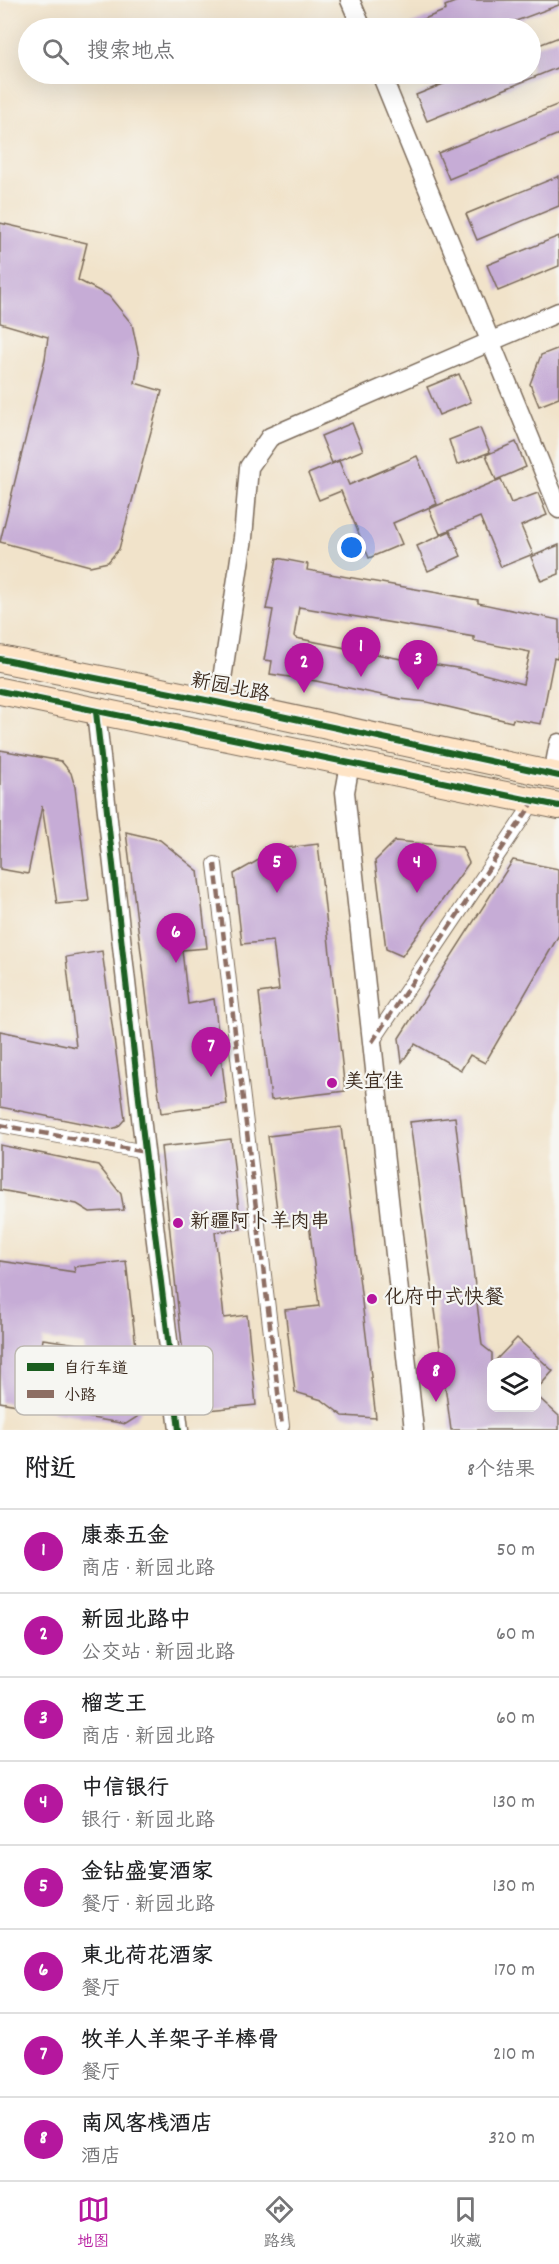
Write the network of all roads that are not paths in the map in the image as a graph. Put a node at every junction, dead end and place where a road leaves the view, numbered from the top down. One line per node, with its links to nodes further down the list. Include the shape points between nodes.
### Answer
1 (350, 0): 2 (street)
2 (358, 18)
3 (385, 84): 5 (street)
4 (559, 312): 5 (street)
5 (490, 341): 6 (street); 9 (street, via 270,437 249,466 243,538)
6 (559, 509)
7 (0, 659): 9 (main road, 新园北路)
8 (0, 691): 10 (main road)
9 (216, 702): 13 (main road, 新园北路)
10 (96, 712): 12 (main road); 19 (street)
11 (559, 743): 13 (street)
12 (350, 764): 14 (main road); 17 (street, via 345,792)
13 (556, 775)
14 (534, 801): 15 (main road); 17 (street)
15 (559, 806)
16 (216, 864): 22 (street)
17 (372, 1041): 24 (street)
18 (0, 1125): 19 (street)
19 (145, 1152): 20 (street)
20 (169, 1346)
21 (177, 1415): 23 (street)
22 (282, 1426)
23 (179, 1430)
24 (414, 1430)

